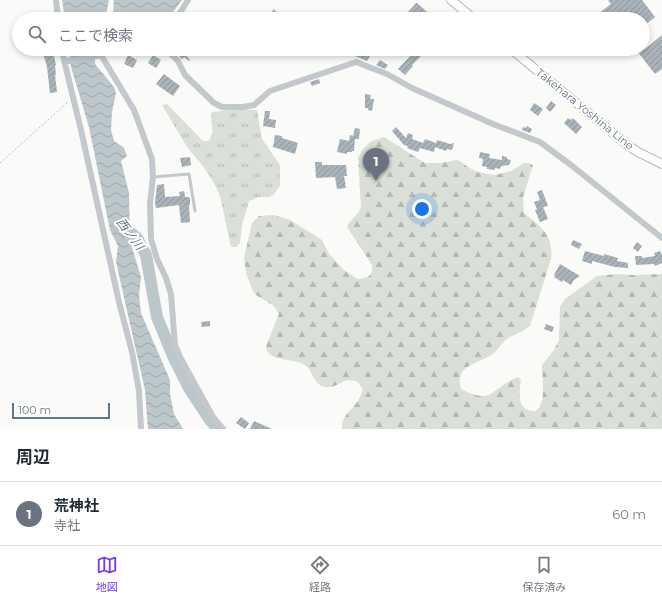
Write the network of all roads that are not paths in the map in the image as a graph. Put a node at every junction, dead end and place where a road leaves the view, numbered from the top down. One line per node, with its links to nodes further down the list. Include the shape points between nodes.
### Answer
1 (56, 0): 4 (street)
2 (188, 0): 5 (street)
3 (453, 0): 6 (main road)
4 (57, 12)
5 (180, 12)
6 (466, 12)
7 (65, 56): 12 (street)
8 (88, 56): 12 (street)
9 (100, 56): 14 (street, via 134,110 152,158)
10 (173, 56): 16 (street, via 185,75 214,103 222,107 243,108 254,105 270,91 356,62 493,124 540,142)
11 (519, 56): 13 (main road, Takehara Yoshina Line, via 626,144)
12 (67, 60): 17 (street, via 132,352 139,391)
13 (662, 164)
14 (153, 177): 15 (lane, via 189,174); 18 (street, via 150,204 151,239 171,294 175,344 213,417)
15 (195, 211)
16 (662, 238)
17 (141, 429)
18 (223, 429)

